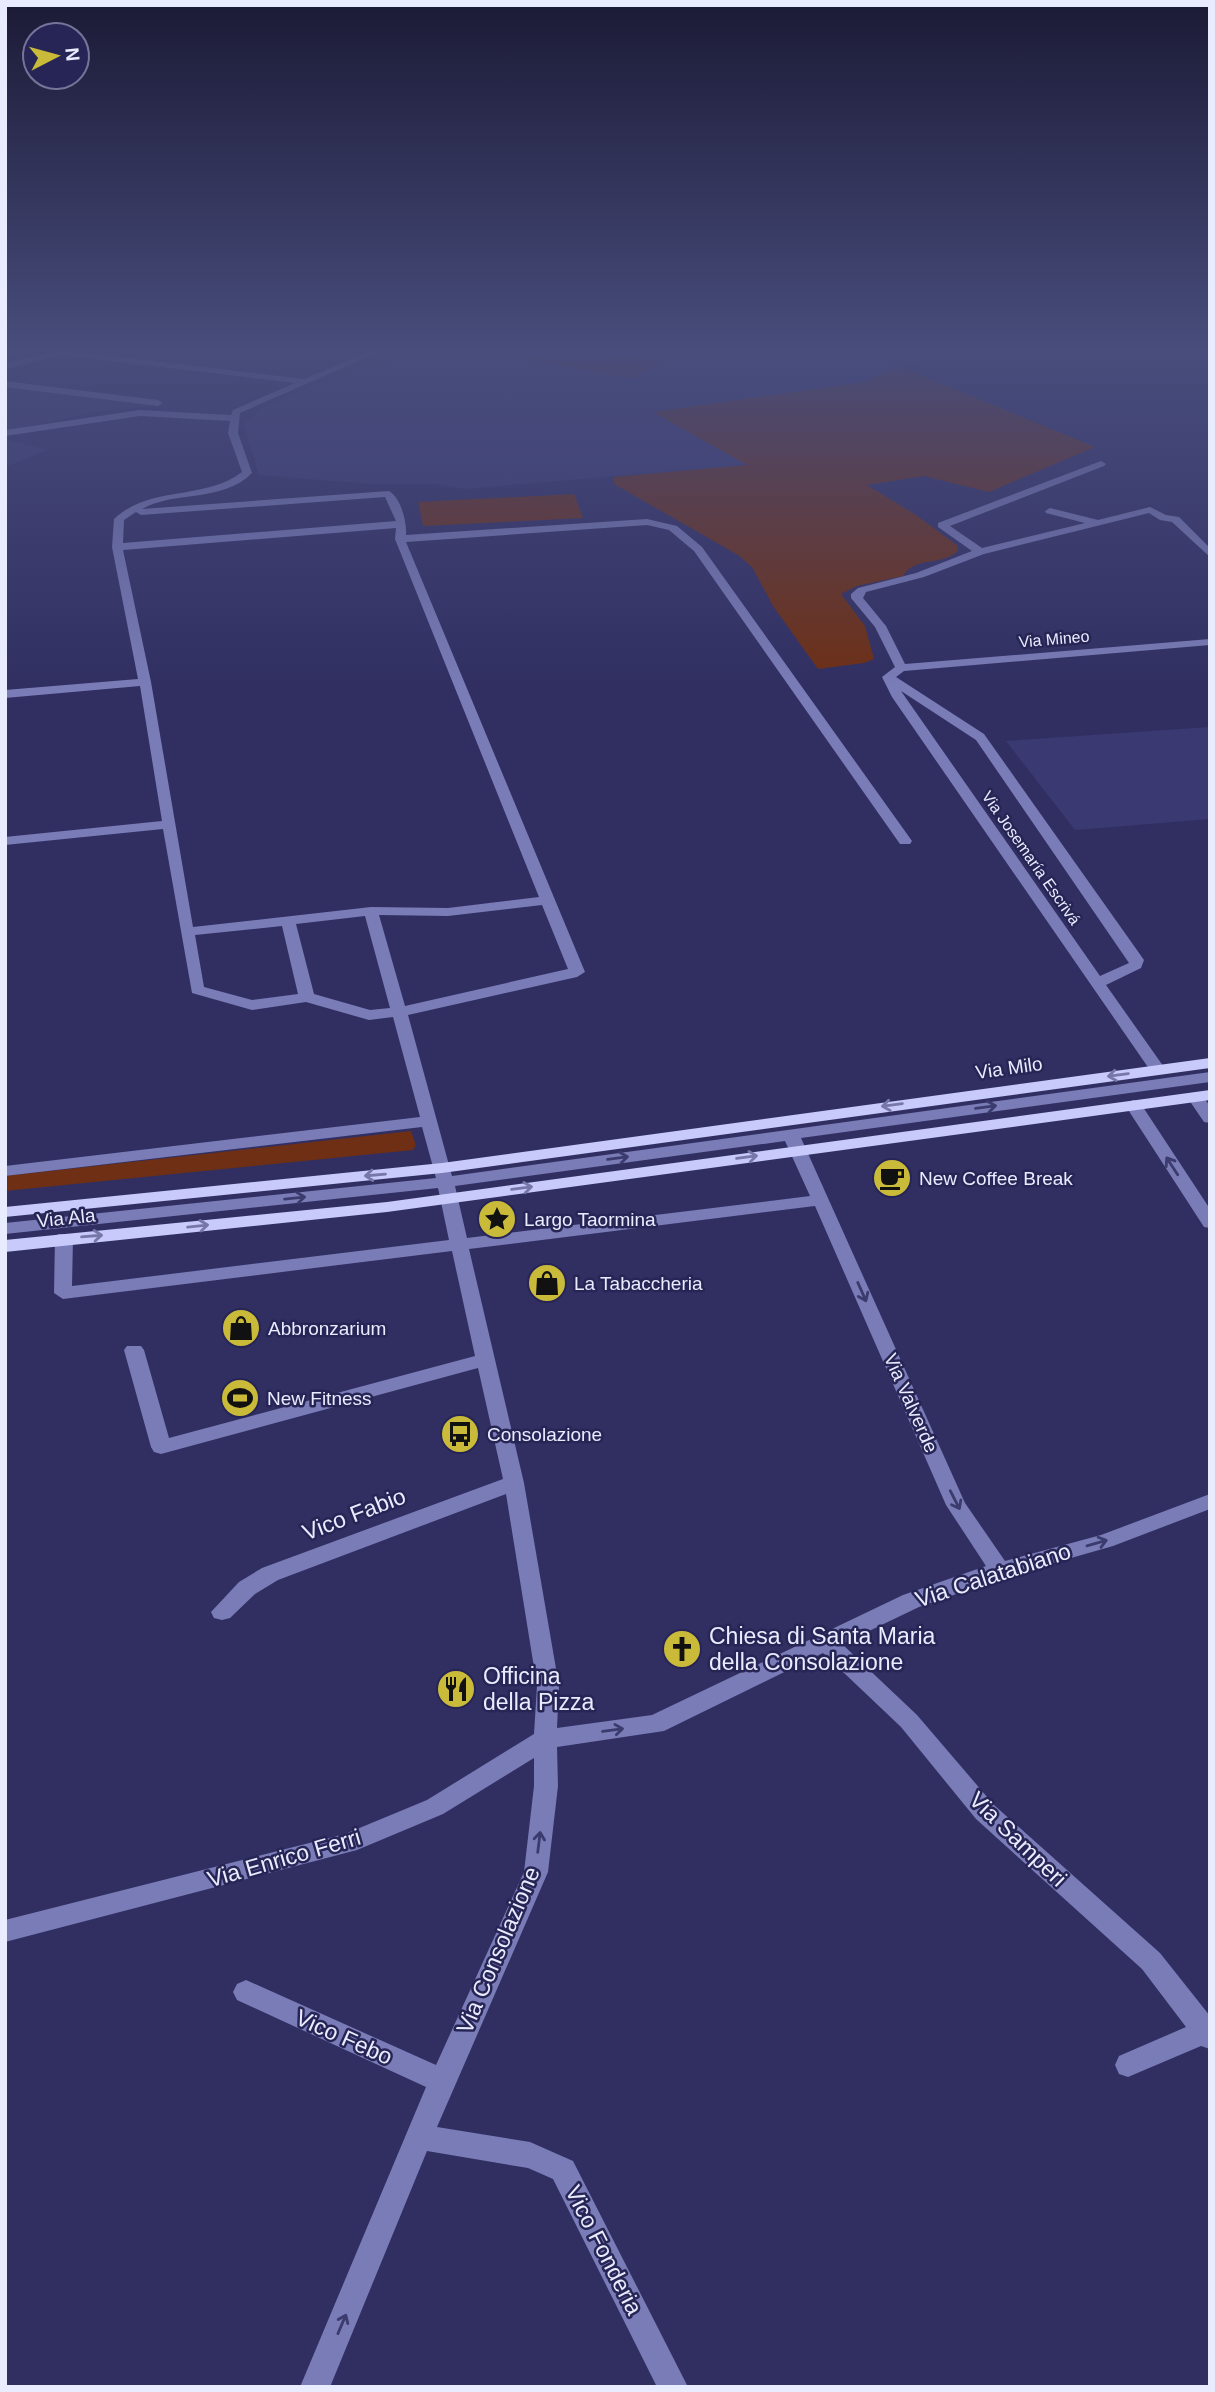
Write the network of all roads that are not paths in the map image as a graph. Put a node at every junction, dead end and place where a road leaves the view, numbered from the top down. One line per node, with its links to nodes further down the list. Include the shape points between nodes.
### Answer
1 (244, 464): 4 (street, via 247,472 241,479 223,488 150,501)
2 (1101, 464): 9 (street, via 942,525)
3 (1050, 511): 5 (street)
4 (127, 513): 6 (street, via 389,494); 8 (street, via 120,519)
5 (1098, 523): 9 (street); 10 (street, via 1150,510 1175,519)
6 (402, 524): 7 (street); 8 (street)
7 (400, 539): 17 (street, via 647,522 673,528 698,549); 18 (street)
8 (117, 547): 13 (street)
9 (980, 552): 12 (street, Via Josemaría Escrivá, via 857,594 880,626)
10 (1210, 554)
11 (1210, 642): 12 (street, Via Mineo)
12 (895, 673): 22 (street, Via Josemaría Escrivá, via 898,697); 22 (street, via 980,737 1137,960 1136,965)
13 (145, 682): 14 (street); 15 (street)
14 (5, 694)
15 (169, 824): 16 (street); 21 (street)
16 (5, 841)
17 (905, 841)
18 (548, 900): 19 (street, via 449,912); 24 (street, via 578,972)
19 (371, 911): 20 (street); 24 (street, Via Consolazione)
20 (288, 920): 21 (street); 23 (street)
21 (187, 932): 23 (street, via 197,990 252,1005)
22 (1097, 983): 26 (street, Via Josemaría Escrivá)
23 (307, 997): 24 (street, via 369,1015)
24 (401, 1012): 31 (street, Via Consolazione)
25 (1210, 1063): 26 (main road, Via Milo)
26 (1158, 1070): 32 (main road, Via Milo, one-way to 32, via 814,1116)
27 (1210, 1077): 32 (street, one-way to 27)
28 (1202, 1096): 29 (main road); 30 (street)
29 (1133, 1105): 32 (main road, via 828,1146); 37 (street, one-way to 29)
30 (1210, 1118)
31 (429, 1121): 33 (street); 34 (street, Via Consolazione)
32 (791, 1135): 34 (main road, one-way to 32); 34 (main road, one-way to 34); 35 (street, Via Valverde)
33 (5, 1171)
34 (446, 1183): 36 (main road, Via Ala, one-way to 36, via 130,1198); 38 (street, one-way to 34); 39 (main road, Via Ala, one-way to 34, via 131,1233); 41 (street, Via Consolazione)
35 (821, 1200): 41 (street); 46 (street, Via Valverde, one-way to 46, via 956,1505)
36 (5, 1212)
37 (1210, 1223)
38 (5, 1229)
39 (64, 1238): 40 (main road, Via Ala); 41 (street, via 63,1293)
40 (5, 1245)
41 (459, 1245): 43 (street, Via Consolazione)
42 (134, 1350): 43 (street, via 161,1447)
43 (486, 1359): 44 (street, Via Consolazione)
44 (514, 1483): 47 (street, Vico Fabio, via 270,1574); 49 (street, Via Consolazione, via 548,1686)
45 (1210, 1501): 46 (street, Via Calatabiano, one-way to 45, via 1106,1541)
46 (1000, 1570): 48 (street, Via Calatabiano, via 911,1601)
47 (222, 1612)
48 (825, 1642): 49 (street, Via Calatabiano, one-way to 48, via 656,1724); 52 (street, Via Samperi, via 909,1721 985,1812 1152,1961)
49 (545, 1739): 50 (street, Via Enrico Ferri, via 435,1807 348,1843); 54 (street, Via Consolazione, one-way to 49, via 536,1872 546,1786)
50 (5, 1931)
51 (247, 1992): 54 (street, Vico Febo)
52 (1208, 2034): 53 (street)
53 (1128, 2065)
54 (442, 2081): 55 (street, Via Consolazione)
55 (419, 2137): 56 (street, Via Consolazione, one-way to 55); 57 (street, Vico Fonderia, via 530,2155 563,2170)
56 (316, 2387)
57 (673, 2387)

